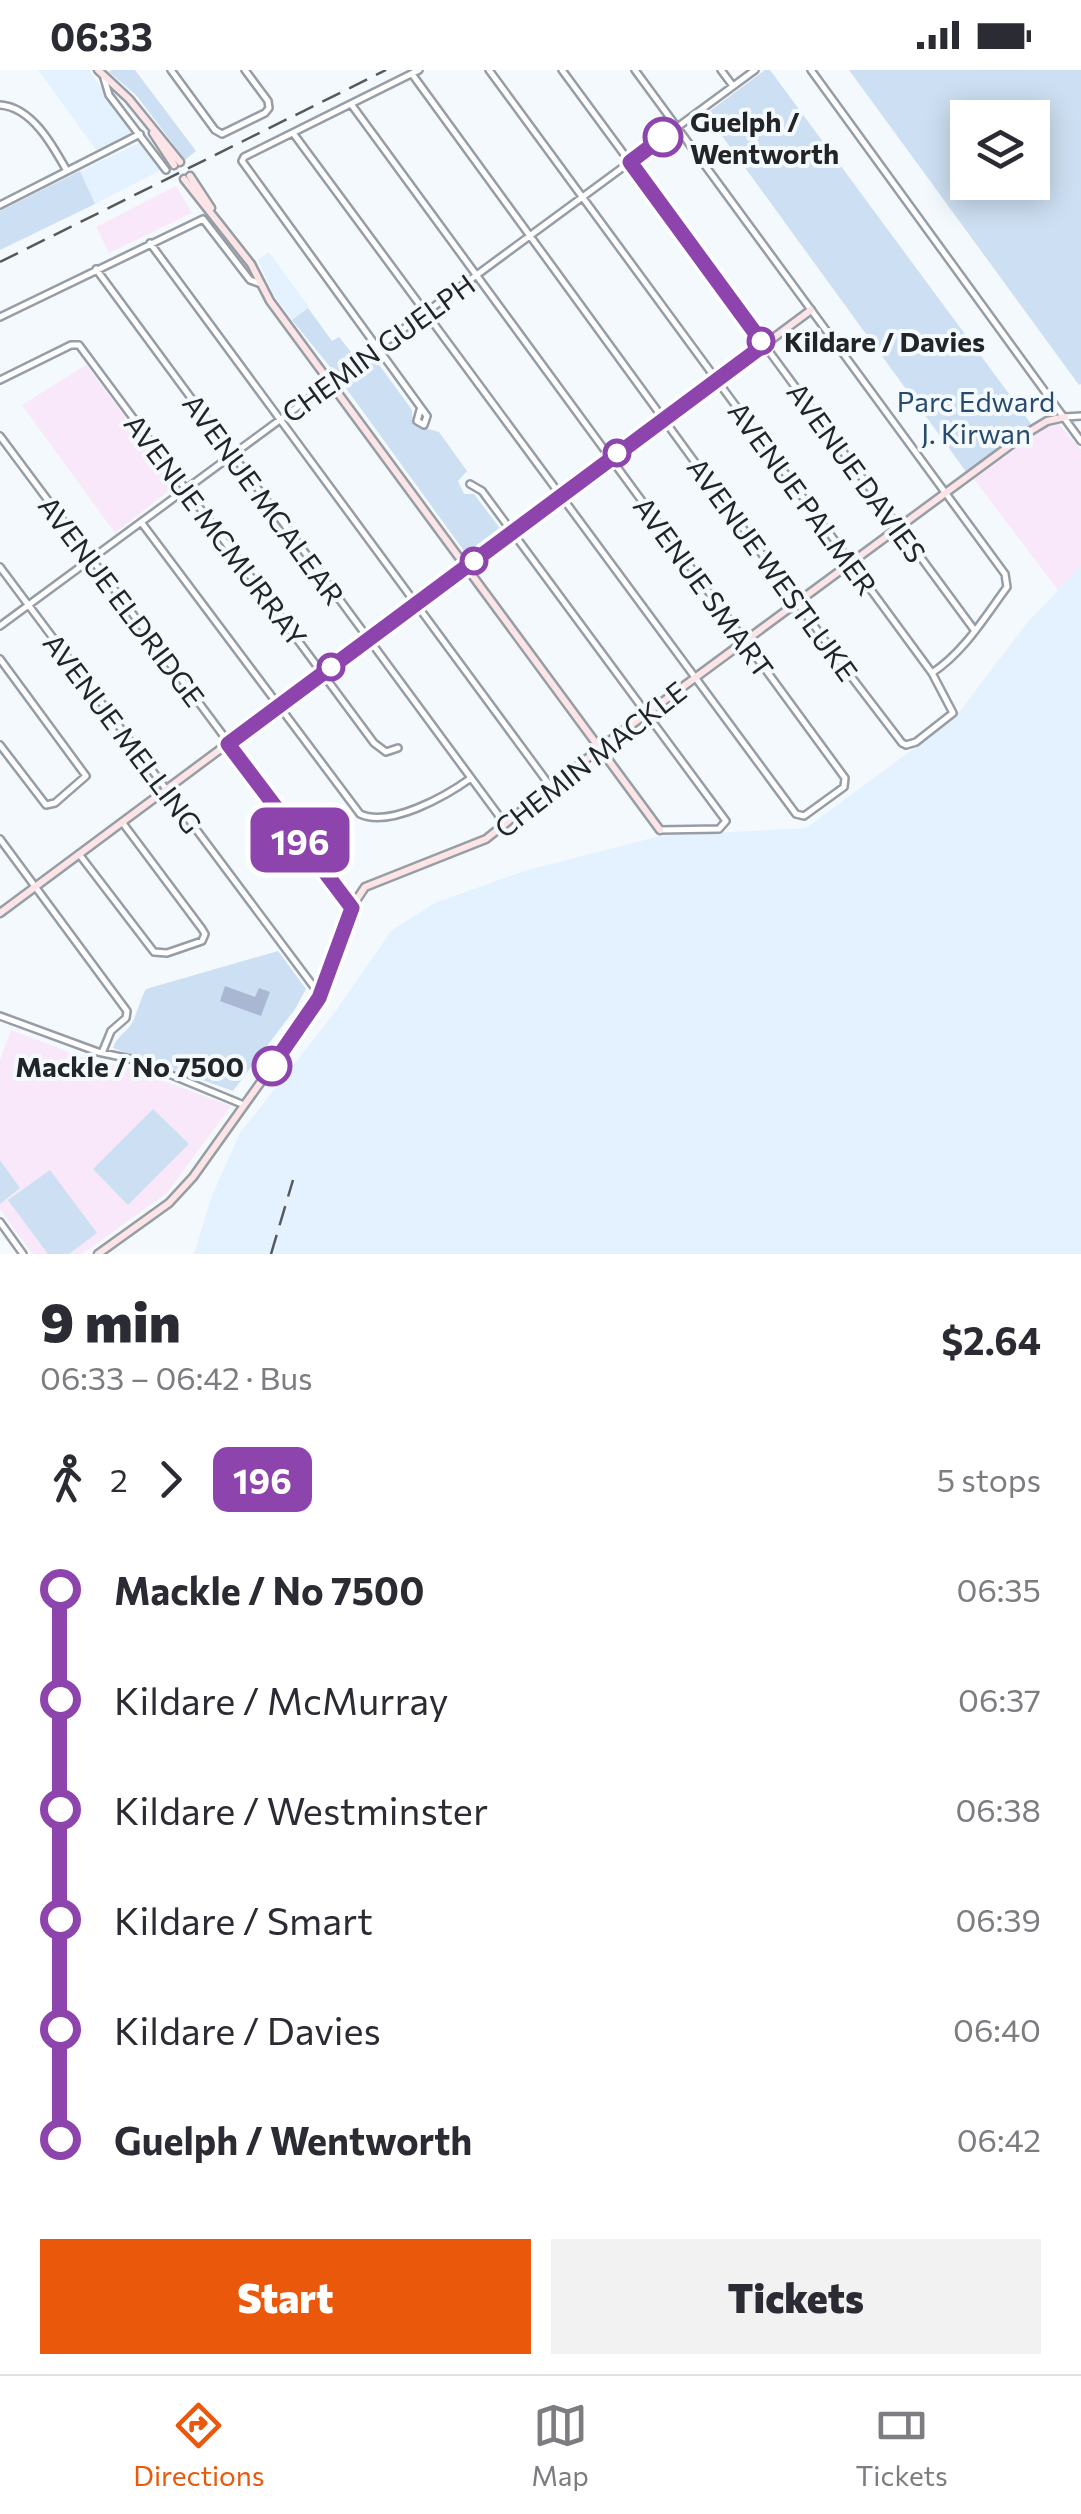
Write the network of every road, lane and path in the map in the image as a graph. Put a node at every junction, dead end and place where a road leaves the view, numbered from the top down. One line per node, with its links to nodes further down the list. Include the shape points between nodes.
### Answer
1 (171, 70): 2 (street, via 218,133 269,108)
2 (245, 70)
3 (489, 70): 22 (street, AVENUE PALMER)
4 (562, 70): 17 (street, AVENUE DAVIES)
5 (635, 70): 14 (street)
6 (720, 70): 11 (street)
7 (754, 70): 11 (street, CHEMIN GUELPH)
8 (811, 70): 39 (street)
9 (415, 72): 12 (street); 24 (street, AVENUE WESTLUKE)
10 (100, 74): 16 (street); 18 (street, via 127,96)
11 (732, 86): 14 (street, CHEMIN GUELPH)
12 (351, 104): 15 (street); 27 (street, AVENUE SMART)
13 (0, 105): 20 (street, via 28,115)
14 (677, 127): 17 (street, CHEMIN GUELPH); 29 (street)
15 (293, 133): 30 (street); 33 (street, via 242,161)
16 (140, 134): 19 (street); 20 (street)
17 (630, 162): 22 (street, CHEMIN GUELPH); 32 (street, AVENUE DAVIES)
18 (177, 163)
19 (166, 170)
20 (68, 171): 23 (street)
21 (187, 177): 28 (street)
22 (582, 197): 24 (street, CHEMIN GUELPH); 35 (street, AVENUE PALMER)
23 (0, 205)
24 (530, 236): 27 (street, CHEMIN GUELPH); 40 (street, AVENUE WESTLUKE)
25 (150, 243): 26 (street); 28 (street, via 203,219 250,280); 41 (street)
26 (96, 270): 31 (street); 44 (street, AVENUE MCALEAR)
27 (476, 276): 30 (street, CHEMIN GUELPH); 45 (street, AVENUE SMART)
28 (261, 284): 36 (street)
29 (811, 310): 32 (street); 48 (street)
30 (425, 313): 33 (street, CHEMIN GUELPH); 49 (street)
31 (0, 317)
32 (764, 345): 35 (street); 51 (street, AVENUE DAVIES)
33 (377, 349): 36 (street, CHEMIN GUELPH); 37 (street)
34 (0, 380): 47 (street, AVENUE MCMURRAY, via 76,344)
35 (717, 380): 40 (street); 54 (street, AVENUE PALMER)
36 (329, 383): 41 (street, CHEMIN GUELPH); 56 (street)
37 (420, 410)
38 (1081, 416): 39 (street, CHEMIN MACKLE)
39 (1064, 417): 43 (street); 48 (street, CHEMIN MACKLE, via 1034,428)
40 (664, 419): 45 (street); 57 (street, AVENUE WESTLUKE)
41 (279, 420): 44 (street, CHEMIN GUELPH); 58 (street)
42 (0, 436): 53 (street, AVENUE ELDRIDGE)
43 (1081, 441)
44 (232, 456): 47 (street, CHEMIN GUELPH); 62 (street, AVENUE MCALEAR)
45 (610, 459): 49 (street); 63 (street, AVENUE SMART)
46 (470, 484): 52 (street)
47 (186, 490): 50 (street, CHEMIN GUELPH); 65 (street, AVENUE MCMURRAY)
48 (946, 493): 51 (street, CHEMIN MACKLE); 61 (street, via 1008,581)
49 (560, 496): 52 (street); 67 (street)
50 (141, 522): 53 (street, CHEMIN GUELPH); 68 (street)
51 (898, 528): 54 (street, CHEMIN MACKLE); 61 (street, AVENUE DAVIES)
52 (512, 532): 56 (street); 69 (street)
53 (91, 559): 59 (street, CHEMIN GUELPH); 71 (street, AVENUE ELDRIDGE)
54 (851, 563): 57 (street, CHEMIN MACKLE); 66 (street, AVENUE PALMER)
55 (0, 567): 59 (street, AVENUE MELLING)
56 (465, 567): 58 (street); 74 (street)
57 (798, 602): 63 (street, CHEMIN MACKLE); 70 (street, AVENUE WESTLUKE, via 902,742 910,745)
58 (415, 604): 62 (street); 76 (street)
59 (28, 606): 60 (street, CHEMIN GUELPH); 77 (street, AVENUE MELLING)
60 (0, 626)
61 (975, 631): 66 (street)
62 (368, 639): 65 (street); 75 (street, AVENUE MCALEAR)
63 (744, 642): 67 (street, CHEMIN MACKLE); 67 (street, AVENUE SMART, via 845,778 844,787 808,813 796,814)
64 (0, 659): 72 (street, via 84,770 83,781 46,805)
65 (322, 673): 68 (street); 73 (street, AVENUE MCMURRAY, via 381,750)
66 (932, 674): 70 (street, AVENUE PALMER, via 953,713)
67 (695, 678): 69 (street, CHEMIN MACKLE)
68 (278, 706): 71 (street); 75 (street, via 352,807 366,816 384,818 437,799)
69 (647, 714): 74 (street, CHEMIN MACKLE); 80 (street, via 725,820 719,830)
70 (933, 730)
71 (228, 744): 77 (street); 84 (street, AVENUE ELDRIDGE)
72 (0, 745)
73 (398, 748)
74 (600, 749): 76 (street, CHEMIN MACKLE); 80 (street)
75 (471, 778): 79 (street, AVENUE MCALEAR)
76 (552, 787): 79 (street, CHEMIN MACKLE)
77 (166, 790): 78 (street); 86 (street, AVENUE MELLING)
78 (122, 822): 82 (street); 82 (street, via 204,934 202,941 154,952)
79 (505, 824): 84 (street, CHEMIN MACKLE, via 474,846 370,883)
80 (660, 830)
81 (0, 839): 83 (street)
82 (80, 854): 83 (street)
83 (36, 886): 85 (street); 88 (street, via 128,1013)
84 (352, 908): 86 (street, CHEMIN MACKLE)
85 (0, 913)
86 (322, 991): 89 (street, CHEMIN MACKLE)
87 (0, 1016): 88 (street)
88 (102, 1054): 89 (street, via 134,1060)
89 (244, 1105): 92 (street, CHEMIN MACKLE, via 179,1193)
90 (0, 1222): 91 (street)
91 (23, 1254)
92 (98, 1254)

